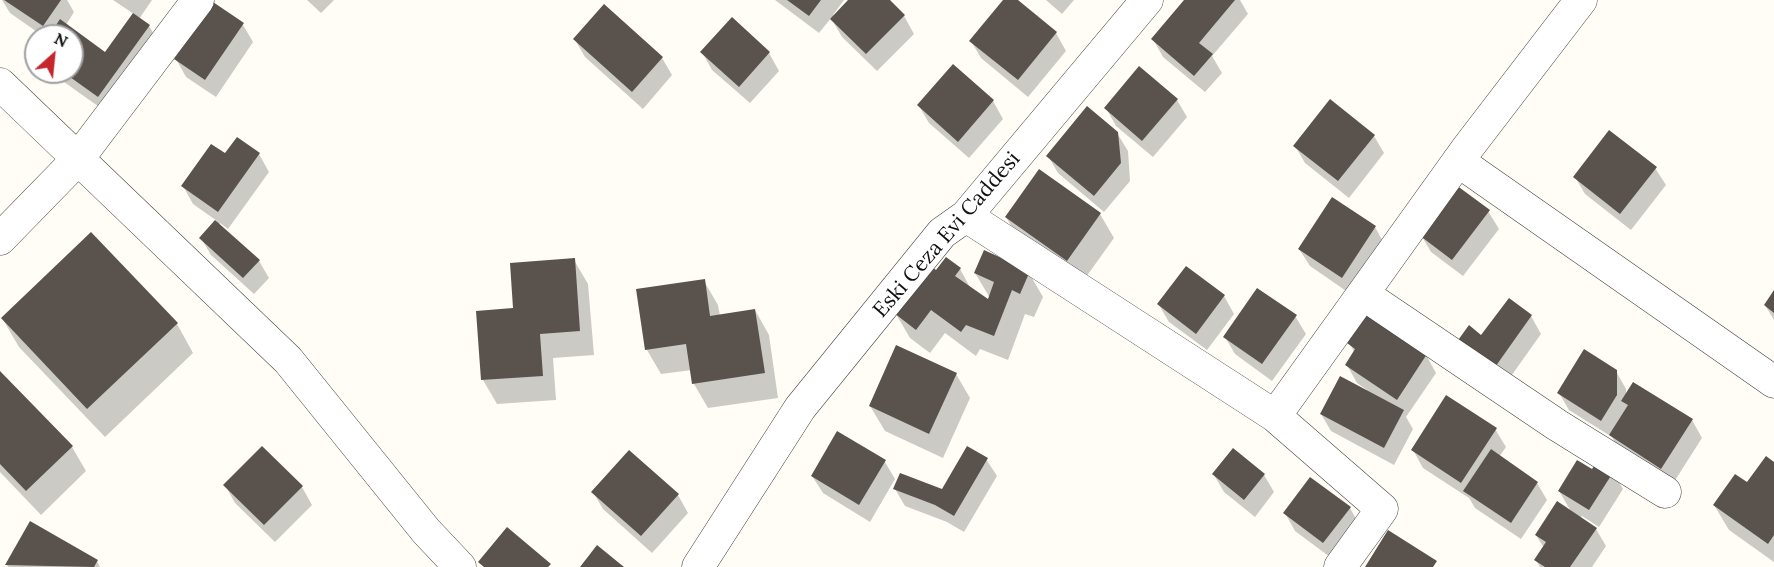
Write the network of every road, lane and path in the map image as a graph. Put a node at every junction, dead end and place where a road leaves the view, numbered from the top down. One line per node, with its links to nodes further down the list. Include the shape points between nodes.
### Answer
1 (198, 0): 5 (street)
2 (1147, 0): 7 (street, Eski Ceza Evi Caddesi)
3 (1581, 0): 6 (street)
4 (0, 84): 5 (street)
5 (77, 160): 8 (street); 13 (street, via 288,360 426,531)
6 (1458, 161): 9 (street); 10 (street)
7 (966, 216): 11 (street); 14 (street, Eski Ceza Evi Caddesi, via 942,233 800,408)
8 (0, 239)
9 (1363, 294): 11 (street); 12 (street, via 1557,425)
10 (1774, 382)
11 (1275, 417): 15 (street, via 1382,509)
12 (1665, 492)
13 (460, 567)
14 (698, 567)
15 (1340, 567)

